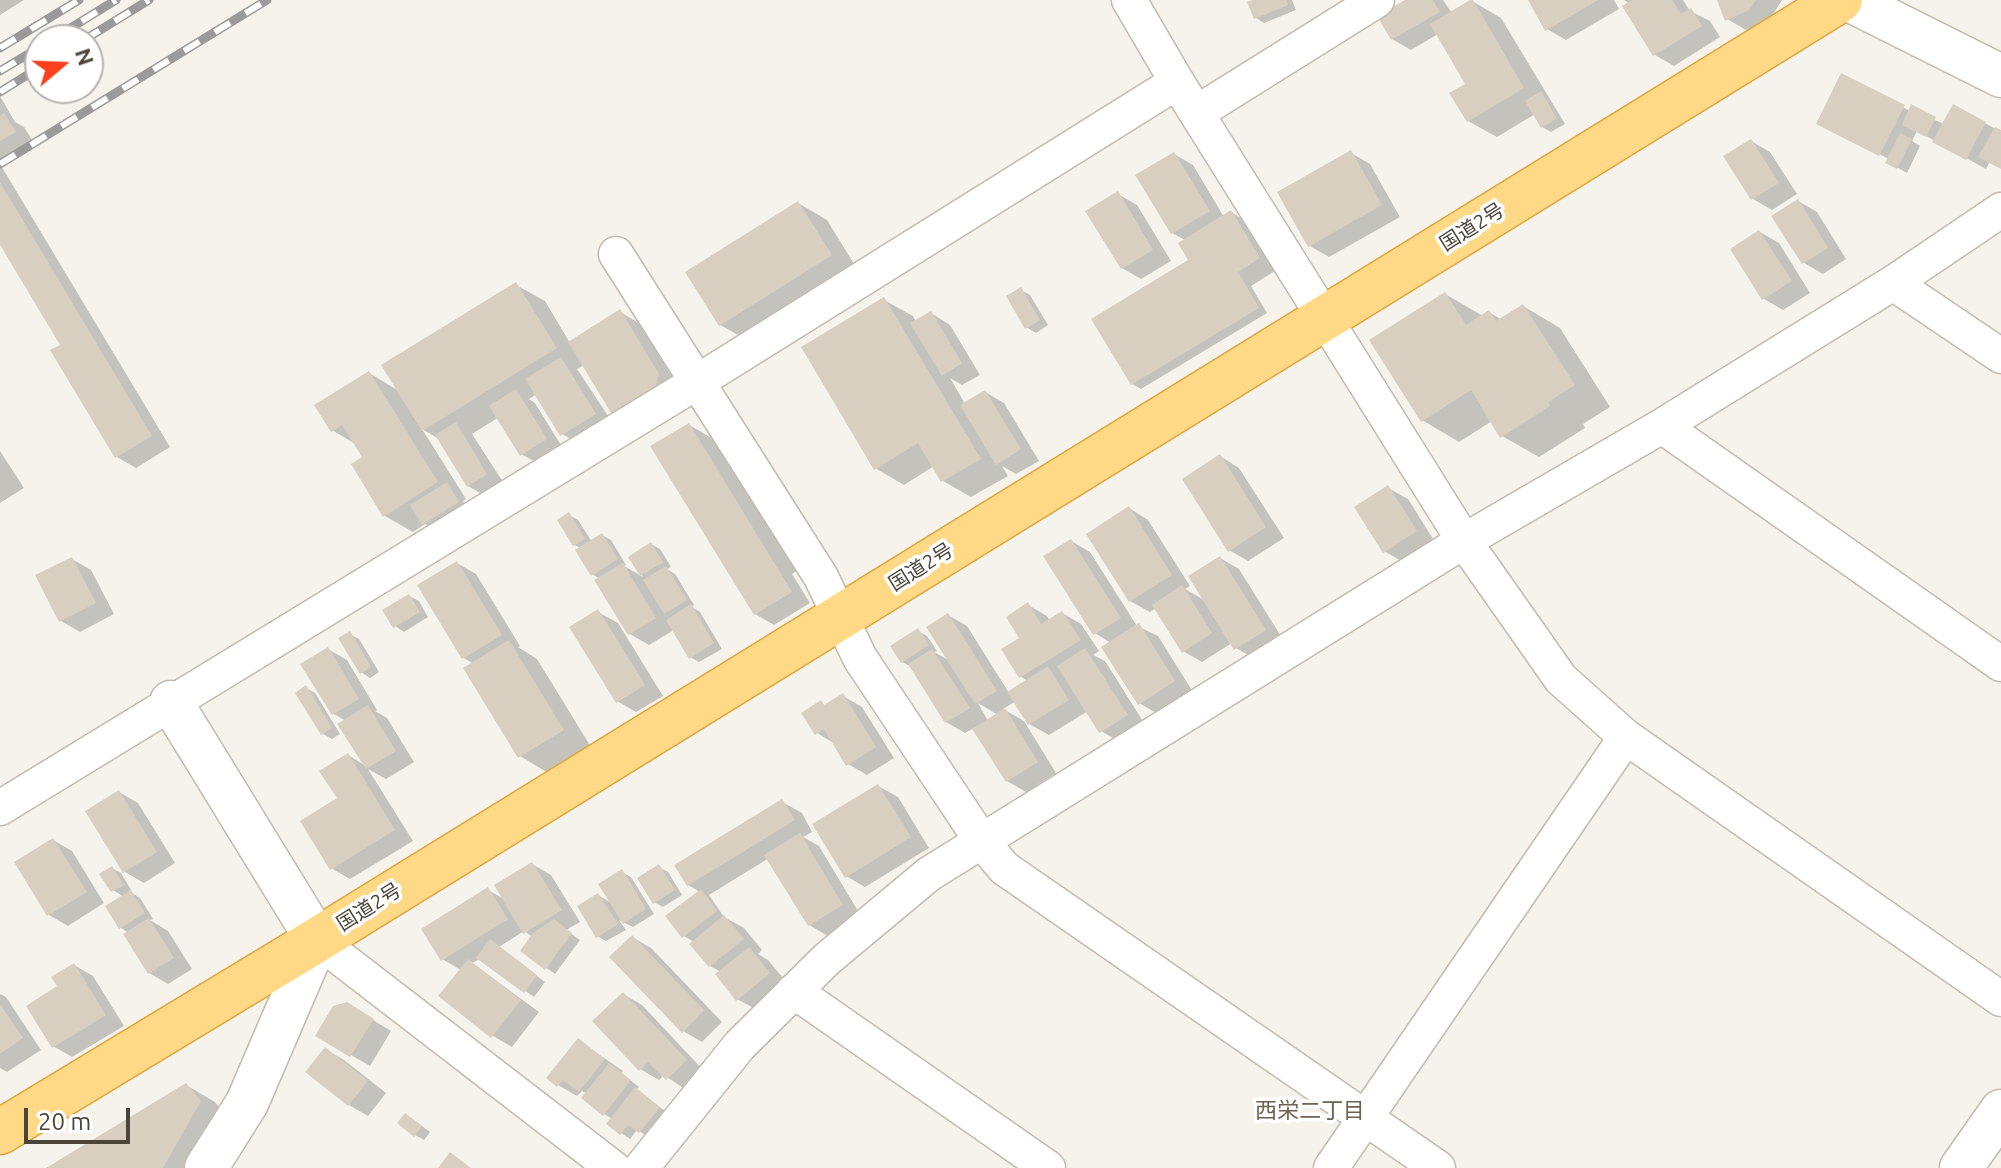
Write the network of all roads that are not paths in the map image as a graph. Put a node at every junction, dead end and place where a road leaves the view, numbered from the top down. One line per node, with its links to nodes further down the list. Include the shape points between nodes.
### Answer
1 (1129, 0): 6 (street)
2 (1377, 0): 7 (street)
3 (1840, 0): 11 (highway, 国道2号)
4 (1849, 0): 5 (street)
5 (2001, 76)
6 (1177, 82): 7 (street); 13 (street)
7 (1198, 112): 11 (street)
8 (2001, 210): 10 (street)
9 (616, 254): 13 (street)
10 (1893, 283): 12 (street); 14 (street)
11 (1324, 318): 15 (street); 16 (highway, 国道2号)
12 (2001, 356)
13 (697, 382): 16 (street, via 821,577); 18 (street)
14 (1662, 426): 15 (street); 17 (street)
15 (1464, 541): 19 (street, via 1561,679); 21 (street)
16 (840, 617): 21 (street, via 860,658); 22 (highway, 国道2号)
17 (2001, 664)
18 (171, 702): 20 (street); 22 (street)
19 (1626, 737): 24 (street); 26 (street)
20 (0, 808)
21 (981, 840): 23 (street, via 929,874); 26 (street, via 1004,868)
22 (317, 940): 27 (highway, 国道2号); 28 (street, via 247,1103); 29 (street)
23 (794, 991): 30 (street, via 740,1045); 31 (street)
24 (2001, 999)
25 (2001, 1111): 34 (street)
26 (1366, 1118): 32 (street); 33 (street)
27 (0, 1132)
28 (206, 1168)
29 (613, 1168)
30 (641, 1168)
31 (1048, 1168)
32 (1331, 1168)
33 (1438, 1168)
34 (1961, 1168)

